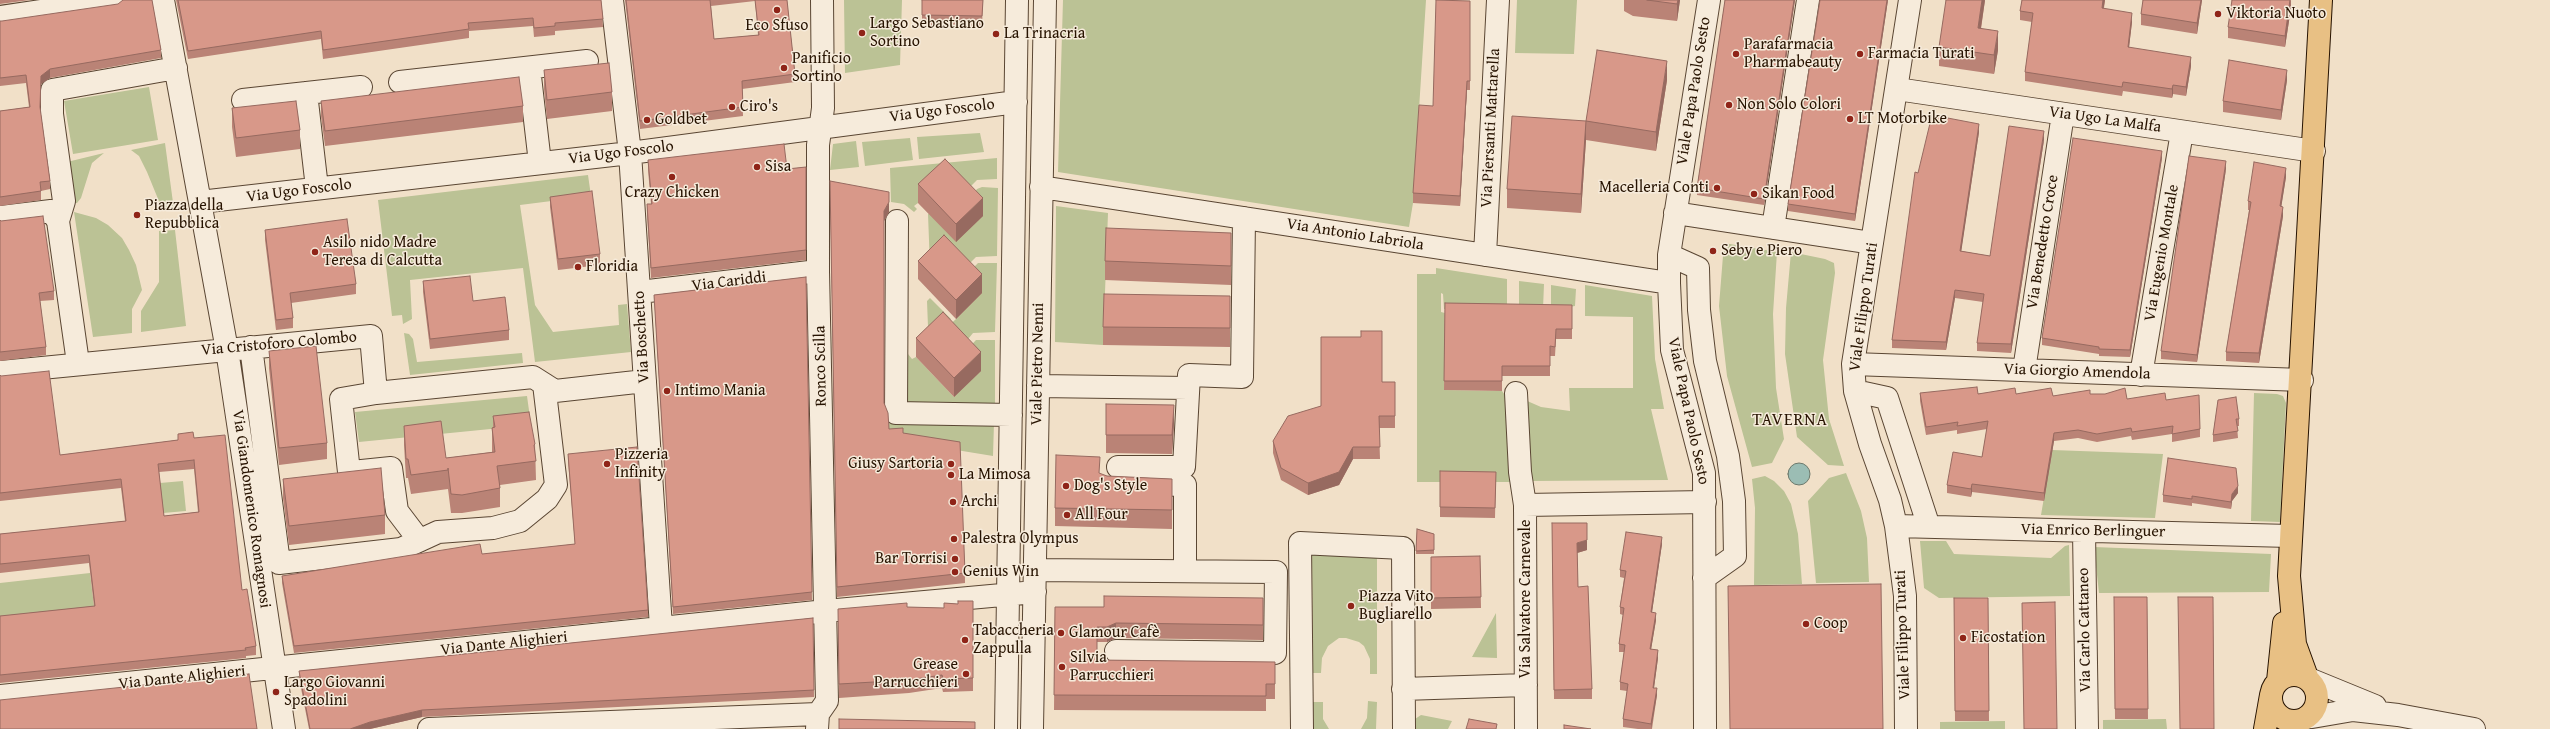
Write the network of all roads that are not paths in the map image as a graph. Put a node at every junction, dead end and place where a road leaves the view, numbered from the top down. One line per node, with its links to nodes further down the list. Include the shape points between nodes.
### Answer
1 (116, 0): 12 (street)
2 (163, 0): 14 (street)
3 (612, 0): 29 (street, Via Boschetto)
4 (822, 0): 26 (street, Ronco Scilla)
5 (1017, 0): 16 (street, Viale Pietro Nenni)
6 (1045, 0): 17 (street, Viale Pietro Nenni)
7 (1498, 0): 41 (street, Via Piersanti Mattarella)
8 (1709, 0): 34 (street, Viale Papa Paolo Sesto)
9 (1808, 0): 39 (street)
10 (1910, 0): 20 (street, Viale Filippo Turati)
11 (2321, 0): 28 (main road)
12 (0, 17)
13 (587, 61): 15 (street)
14 (175, 64): 33 (street, Via Giandomenico Romagnosi); 35 (street, via 52,90 52,114 64,201)
15 (529, 68): 18 (street); 30 (street)
16 (1016, 79): 17 (street); 23 (street, Viale Pietro Nenni)
17 (1043, 80): 25 (street, Viale Pietro Nenni)
18 (400, 82)
19 (361, 87): 21 (street)
20 (1897, 89): 24 (street, Via Ugo La Malfa); 40 (street, Viale Filippo Turati)
21 (311, 93): 22 (street); 32 (street)
22 (243, 100)
23 (1016, 112): 25 (street, Via Ugo Foscolo); 26 (street, Via Ugo Foscolo); 63 (street, Viale Pietro Nenni)
24 (2063, 114): 27 (street, Via Ugo La Malfa); 52 (street, Via Benedetto Croce)
25 (1042, 121): 31 (street, Viale Pietro Nenni)
26 (821, 126): 29 (street, Via Ugo Foscolo); 43 (street, Ronco Scilla, via 818,145)
27 (2182, 132): 28 (street, Via Ugo La Malfa); 54 (street, Via Eugenio Montale)
28 (2314, 151): 55 (main road)
29 (630, 153): 30 (street, Via Ugo Foscolo); 45 (street, Via Boschetto)
30 (540, 163): 32 (street, Via Ugo Foscolo)
31 (1041, 187): 37 (street, Via Antonio Labriola); 58 (street, Viale Pietro Nenni)
32 (322, 188): 33 (street, Via Ugo Foscolo)
33 (200, 202): 49 (street, Via Giandomenico Romagnosi)
34 (1675, 213): 39 (street); 42 (street, Viale Papa Paolo Sesto)
35 (54, 216): 36 (street); 50 (street)
36 (0, 218)
37 (1244, 218): 41 (street, Via Antonio Labriola); 47 (street)
38 (897, 221): 63 (street, via 896,412)
39 (1773, 228): 40 (street)
40 (1872, 243): 51 (street, Viale Filippo Turati)
41 (1485, 255): 44 (street, Via Antonio Labriola)
42 (1669, 255): 44 (street, Viale Papa Paolo Sesto); 80 (street, via 1698,268 1699,310 1705,361 1728,456 1734,501 1735,556)
43 (818, 272): 45 (street, Via Cariddi); 83 (street, Ronco Scilla)
44 (1669, 283): 70 (street, Viale Papa Paolo Sesto, via 1672,350 1704,473)
45 (640, 292): 56 (street, Via Boschetto)
46 (1219, 298): 47 (street)
47 (1243, 298): 59 (street, via 1242,377 1189,375)
48 (251, 347): 49 (street, Via Cristoforo Colombo); 61 (street, Via Cristoforo Colombo, via 371,336); 69 (street)
49 (227, 350): 50 (street, Via Cristoforo Colombo); 86 (street, Via Giandomenico Romagnosi)
50 (78, 363): 53 (street, Via Cristoforo Colombo)
51 (1853, 364): 52 (street, Via Giorgio Amendola); 60 (street, Viale Filippo Turati)
52 (2024, 370): 54 (street, Via Giorgio Amendola)
53 (0, 372)
54 (2141, 375): 55 (street, Via Giorgio Amendola)
55 (2302, 380): 75 (main road)
56 (645, 381): 57 (street, via 555,391); 84 (street, Via Boschetto)
57 (544, 384): 61 (street, via 533,377); 76 (street, via 556,485 547,499 520,521 493,528 438,532)
58 (1038, 386): 59 (street); 65 (street, Viale Pietro Nenni)
59 (1188, 388): 78 (street, via 1184,467 1116,476 1185,485)
60 (1855, 392): 72 (street, Viale Filippo Turati); 73 (street, via 1887,398)
61 (376, 393): 66 (street, via 341,399)
62 (1516, 393): 71 (street, via 1520,472)
63 (1011, 415): 64 (street, Viale Pietro Nenni)
64 (1011, 440): 65 (street); 82 (street, Viale Pietro Nenni)
65 (1037, 440): 77 (street, Viale Pietro Nenni)
66 (349, 472): 67 (street); 76 (street, via 391,468 397,511)
67 (327, 475)
68 (291, 479): 69 (street)
69 (269, 482): 76 (street, via 279,563 400,549)
70 (1705, 502): 71 (street, Via Salvatore Carnevale); 80 (street, Viale Papa Paolo Sesto)
71 (1525, 505): 88 (street, Via Salvatore Carnevale)
72 (1896, 526): 73 (street, Via Enrico Berlinguer); 104 (street, Viale Filippo Turati, via 1904,596)
73 (1928, 527): 74 (street, Via Enrico Berlinguer)
74 (2084, 531): 75 (street, Via Enrico Berlinguer); 105 (street, Via Carlo Cattaneo)
75 (2290, 536): 79 (main road)
76 (419, 540)
77 (1035, 570): 78 (street); 81 (street, Viale Pietro Nenni)
78 (1185, 571): 85 (street, via 1276,572 1275,653)
79 (2289, 576): 87 (main road, via 2294,644); 89 (main road)
80 (1704, 578): 103 (street, Viale Papa Paolo Sesto)
81 (1035, 592): 82 (street, Via Dante Alighieri); 99 (street, Viale Pietro Nenni)
82 (1008, 594): 83 (street, Via Dante Alighieri); 98 (street, Viale Pietro Nenni)
83 (826, 611): 84 (street, Via Dante Alighieri); 93 (street, Ronco Scilla, via 827,701)
84 (661, 627): 86 (street, Via Dante Alighieri)
85 (1116, 651)
86 (275, 669): 91 (street, Via Dante Alighieri); 96 (street, Via Giandomenico Romagnosi)
87 (2308, 678): 89 (main road, via 2291,674); 92 (street); 94 (main road, via 2316,688 2318,700 2314,711)
88 (1526, 685): 90 (street); 102 (street, Via Salvatore Carnevale)
89 (2274, 688): 94 (main road, via 2274,710 2287,720); 106 (main road)
90 (1403, 689): 100 (street, via 1403,548 1300,543); 101 (street)
91 (0, 696)
92 (2398, 715): 94 (street, via 2353,710); 107 (street)
93 (818, 721): 95 (street)
94 (2302, 722)
95 (557, 726): 97 (street)
96 (284, 729)
97 (429, 729)
98 (1006, 729)
99 (1032, 729)
100 (1302, 729)
101 (1404, 729)
102 (1526, 729)
103 (1705, 729)
104 (1906, 729)
105 (2087, 729)
106 (2265, 729)
107 (2474, 729)

